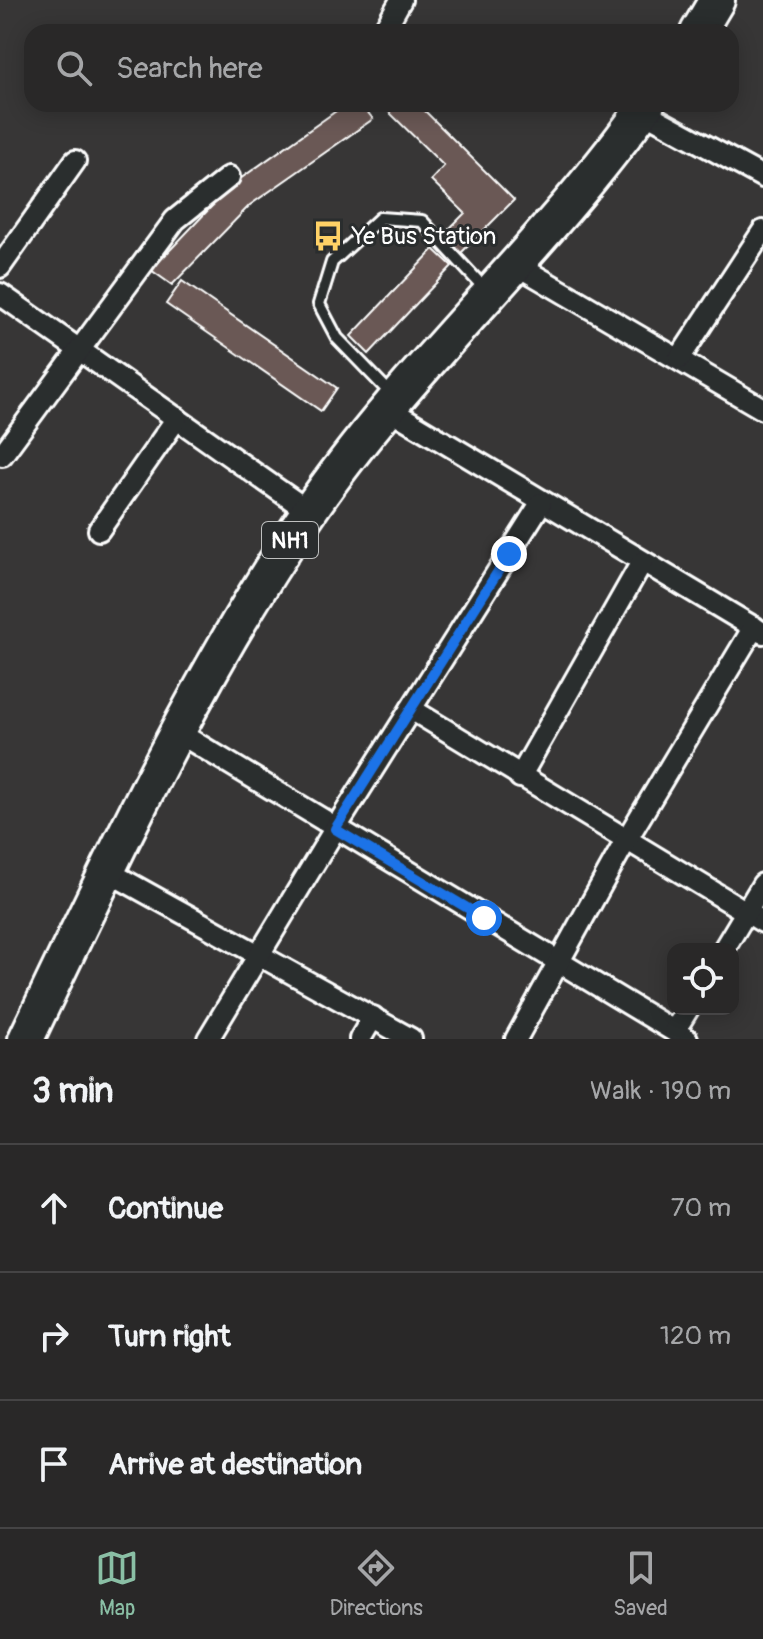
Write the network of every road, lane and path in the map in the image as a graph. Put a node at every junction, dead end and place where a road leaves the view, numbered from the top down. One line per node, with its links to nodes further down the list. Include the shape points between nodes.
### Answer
1 (401, 0): 3 (street)
2 (717, 0): 4 (highway)
3 (388, 24)
4 (703, 24)
5 (641, 112): 11 (highway, NH1)
6 (651, 112): 9 (street)
7 (75, 161): 12 (street)
8 (229, 177): 15 (street, via 175,220)
9 (763, 177)
10 (763, 231): 16 (street)
11 (515, 264): 13 (highway, NH1); 16 (street)
12 (0, 267)
13 (489, 293): 17 (highway, NH1); 17 (lane, via 422,221 380,218 332,262 319,304 337,338)
14 (0, 294): 15 (street)
15 (82, 350): 19 (street); 20 (street)
16 (679, 359): 18 (street)
17 (391, 403): 21 (street); 22 (highway, NH1)
18 (763, 409)
19 (177, 418): 22 (street); 23 (street)
20 (2, 455)
21 (541, 503): 24 (street); 26 (street)
22 (308, 511): 27 (highway, NH1, via 246,607)
23 (99, 530)
24 (642, 562): 25 (street); 28 (street)
25 (758, 630): 30 (street)
26 (411, 709): 28 (street); 29 (street)
27 (179, 733): 29 (street); 31 (highway, NH1)
28 (520, 777): 30 (street)
29 (335, 829): 35 (street); 36 (street)
30 (625, 842): 33 (street); 36 (street)
31 (107, 871): 35 (street); 40 (highway, NH1)
32 (763, 884): 33 (street)
33 (755, 917): 34 (street)
34 (730, 943)
35 (258, 953): 38 (street); 41 (street)
36 (558, 962): 39 (street); 44 (street)
37 (686, 1015): 39 (street)
38 (373, 1017): 42 (street); 43 (street)
39 (681, 1035)
40 (26, 1039)
41 (208, 1039)
42 (360, 1039)
43 (411, 1039)
44 (516, 1039)

